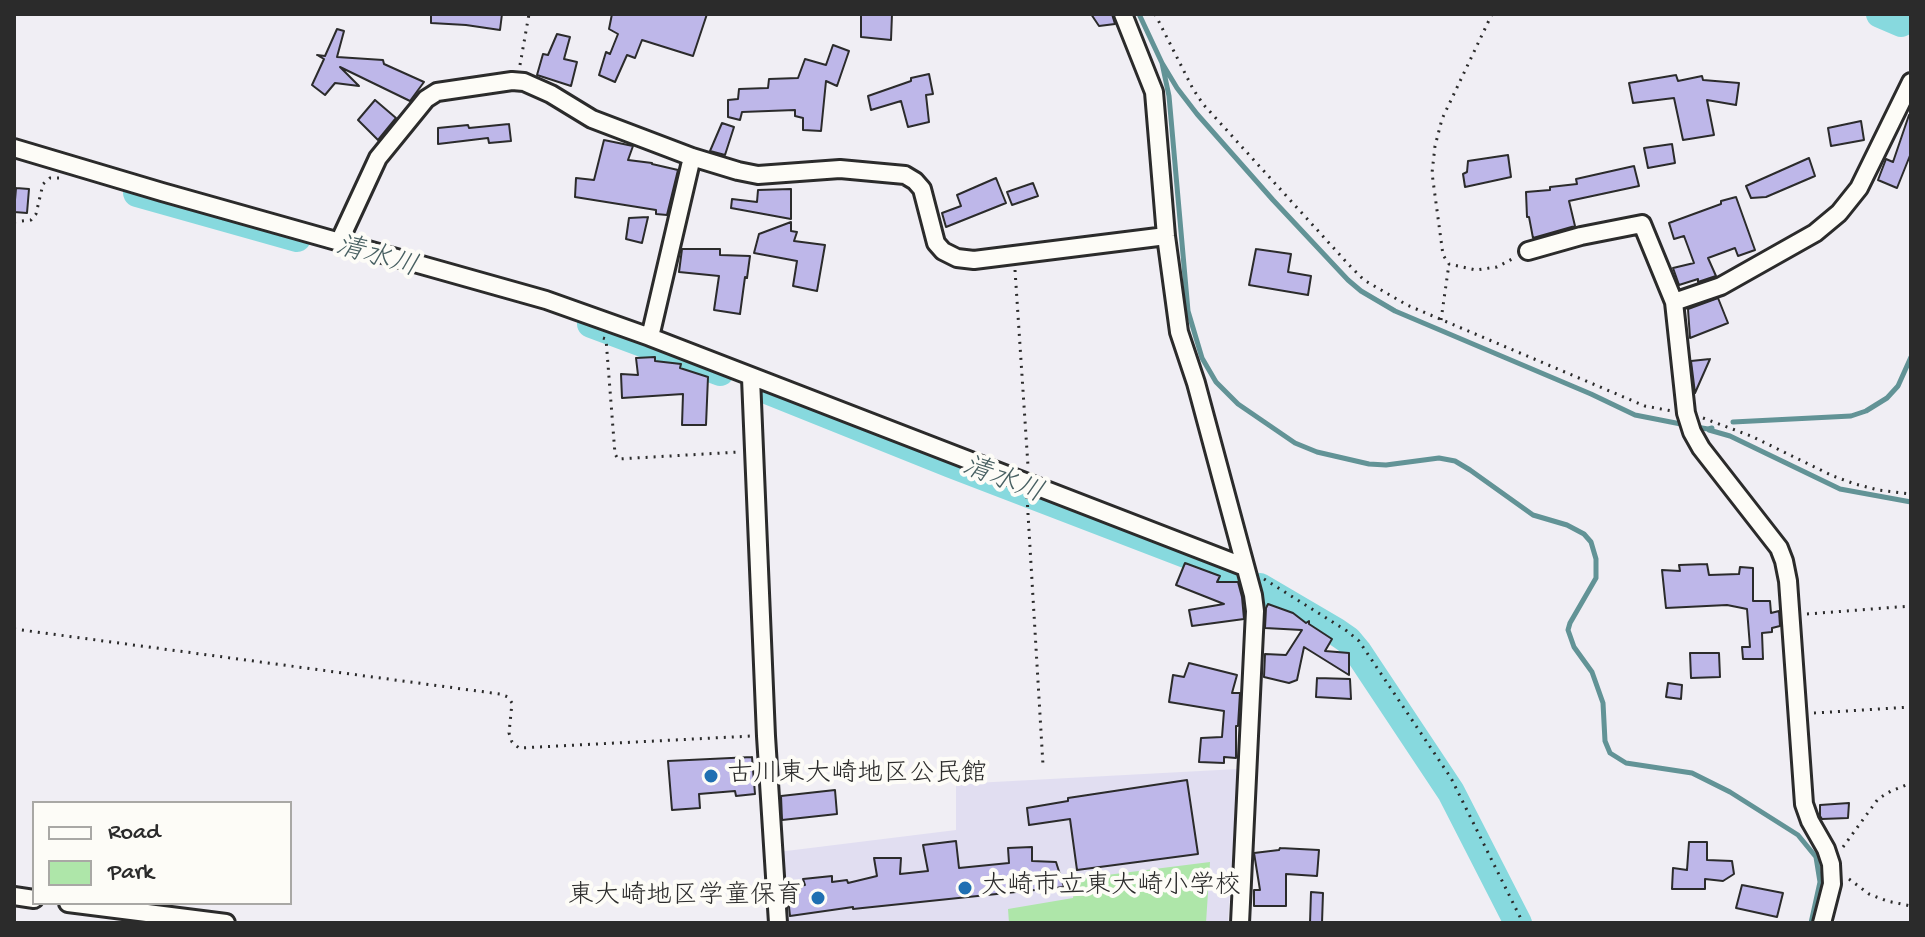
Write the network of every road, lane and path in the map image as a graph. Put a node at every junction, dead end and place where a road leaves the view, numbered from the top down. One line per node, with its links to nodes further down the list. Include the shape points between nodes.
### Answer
1 (529, 14): 5 (path, via 520,70)
2 (1123, 14): 11 (street, via 1154,92)
3 (1155, 14): 17 (path, via 1203,104 1349,265 1386,294)
4 (1492, 14): 15 (path, via 1442,119 1435,146 1432,173 1443,255)
5 (524, 82): 8 (street, via 592,119); 12 (street, via 437,92 426,99 378,158)
6 (1911, 82): 16 (street, via 1859,188 1839,213 1815,233 1721,286)
7 (14, 148): 12 (street)
8 (692, 157): 14 (street, via 758,175 840,169 905,175 922,189 936,243 943,251 974,260); 19 (street)
9 (60, 178): 10 (path, via 43,184 31,220)
10 (14, 222)
11 (1166, 236): 14 (street); 25 (street, via 1179,332)
12 (339, 242): 19 (street, via 546,300)
13 (1528, 251): 15 (path, via 1497,267 1476,270); 16 (street, via 1642,224)
14 (1014, 255): 23 (path)
15 (1449, 264): 17 (path)
16 (1674, 302): 21 (street)
17 (1441, 320): 21 (path)
18 (593, 335): 22 (path, via 606,339 618,459)
19 (650, 337): 20 (street)
20 (751, 378): 22 (street); 23 (street)
21 (1689, 422): 24 (path, via 1715,421 1833,476); 27 (street, via 1701,448 1779,548)
22 (754, 451): 31 (street)
23 (1028, 490): 25 (street); 32 (path)
24 (1911, 494)
25 (1245, 567): 39 (street, via 1255,611); 40 (path, via 1359,641 1451,778)
26 (1911, 606): 27 (path)
27 (1791, 615): 30 (street)
28 (14, 629): 31 (path, via 500,694 512,703 509,733 519,748)
29 (1911, 707): 30 (path)
30 (1798, 714): 34 (street, via 1804,804)
31 (766, 736): 38 (street)
32 (1043, 765)
33 (1911, 783): 34 (path, via 1878,799)
34 (1831, 864): 36 (path, via 1869,894); 41 (street, via 1832,884)
35 (84, 905): 37 (street)
36 (1911, 906)
37 (226, 923)
38 (778, 923)
39 (1240, 923)
40 (1523, 923)
41 (1822, 923)

